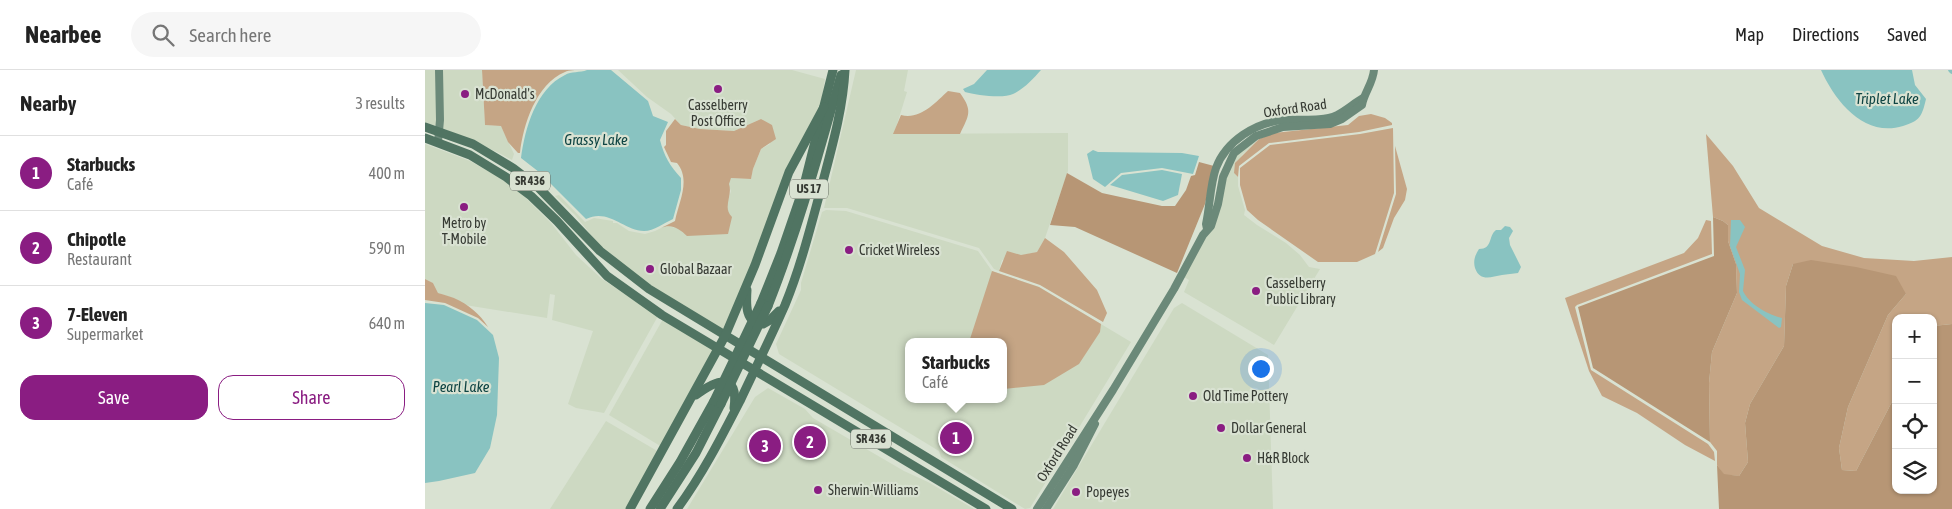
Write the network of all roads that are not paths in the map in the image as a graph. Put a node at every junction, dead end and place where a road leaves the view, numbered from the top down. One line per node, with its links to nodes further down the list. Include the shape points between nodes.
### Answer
1 (439, 70): 7 (street)
2 (833, 70): 5 (main road, US 17)
3 (844, 70): 11 (main road, US 17, via 787,258); 12 (main road, via 838,124 810,229)
4 (1374, 70): 19 (street, Oxford Road, via 1362,105 1342,120 1319,126 1283,126 1256,136 1234,154 1225,168 1211,226)
5 (824, 107): 10 (main road, via 789,172); 11 (main road, US 17, via 800,197)
6 (425, 127): 7 (main road, SR 436)
7 (440, 131): 9 (street); 13 (main road, SR 436, via 473,144 513,168 538,187 600,252 625,272)
8 (425, 138): 9 (main road, SR 436)
9 (437, 142): 14 (main road, SR 436, via 471,155 506,177 557,221 607,276 662,315)
10 (747, 285): 12 (main road, via 747,310 755,323 763,324 770,320); 13 (main road)
11 (765, 305): 18 (main road, US 17, bridge)
12 (785, 305): 15 (main road)
13 (725, 336): 14 (main road); 15 (main road, SR 436)
14 (718, 347): 16 (main road, SR 436); 17 (main road)
15 (761, 358): 16 (main road); 26 (main road, SR 436)
16 (755, 370): 20 (main road); 25 (main road, SR 436)
17 (692, 397): 20 (main road, via 715,382 727,382 735,393); 21 (main road)
18 (717, 402): 22 (main road, US 17); 23 (main road, US 17, via 696,453)
19 (1100, 411): 27 (street, Oxford Road); 28 (street, Oxford Road, via 1074,465)
20 (733, 413): 24 (main road, via 695,484)
21 (630, 509)
22 (650, 509)
23 (660, 509)
24 (677, 509)
25 (986, 509)
26 (1012, 509)
27 (1037, 509)
28 (1046, 509)

